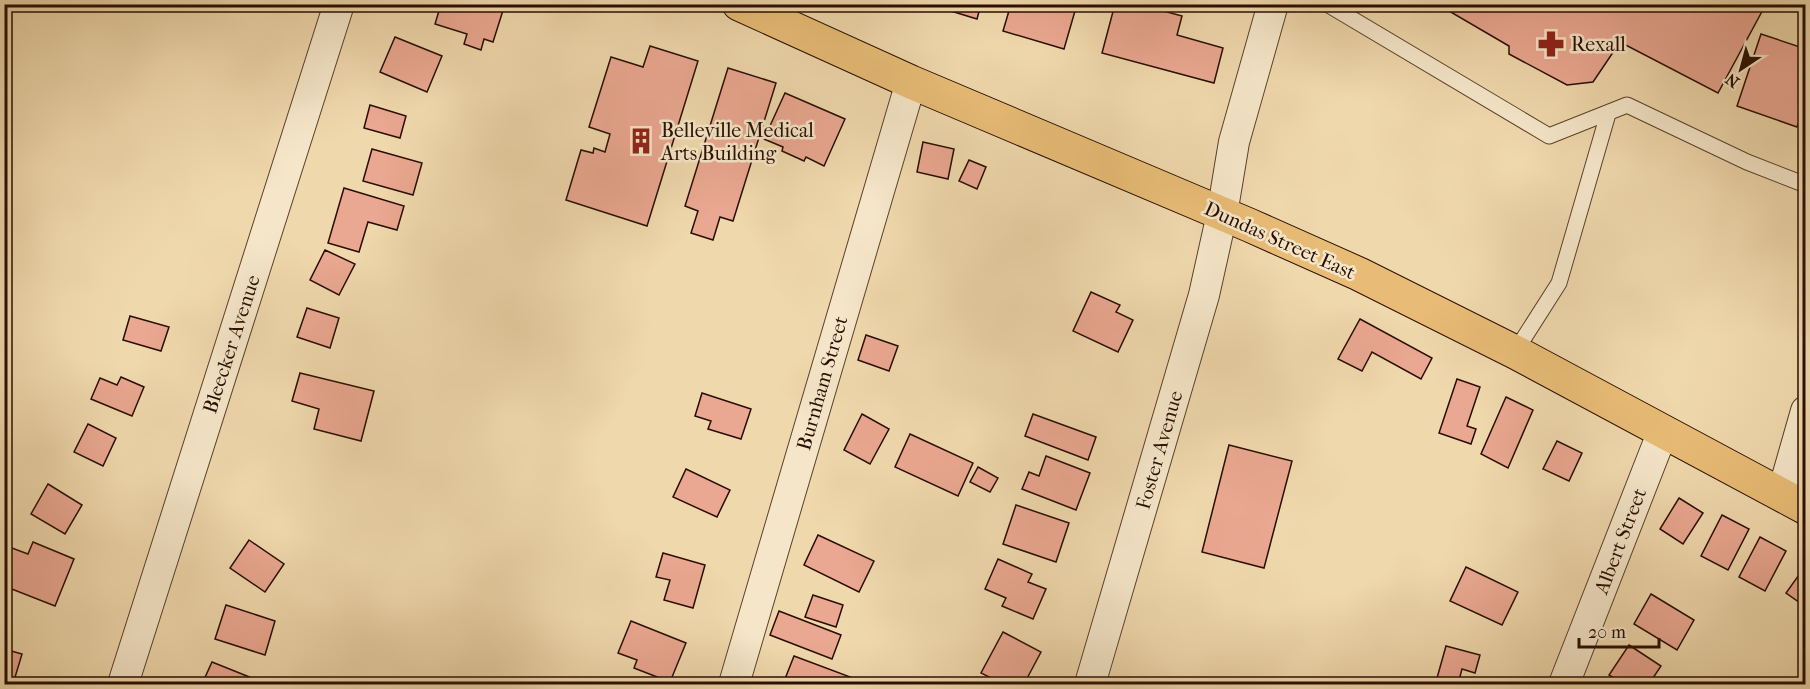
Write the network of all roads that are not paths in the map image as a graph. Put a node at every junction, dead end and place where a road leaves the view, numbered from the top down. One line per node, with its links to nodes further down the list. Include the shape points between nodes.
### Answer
1 (339, 4): 13 (street, Bleecker Avenue)
2 (739, 4): 5 (main road, Dundas Street East)
3 (1273, 4): 8 (street, Foster Avenue, via 1234,142)
4 (1327, 4): 6 (lane, via 1549,136)
5 (911, 82): 8 (main road, Dundas Street East); 14 (street, Burnham Street)
6 (1608, 114): 7 (lane, via 1627,105 1747,162); 9 (lane, via 1559,283)
7 (1806, 185)
8 (1222, 214): 9 (main road, Dundas Street East, via 1359,274); 15 (street, Foster Avenue, via 1204,296)
9 (1515, 352): 11 (main road, Dundas Street East)
10 (1806, 411): 12 (street)
11 (1663, 431): 12 (main road, Dundas Street East); 16 (street, Albert Street)
12 (1794, 501)
13 (123, 684)
14 (734, 684)
15 (1090, 684)
16 (1564, 684)

